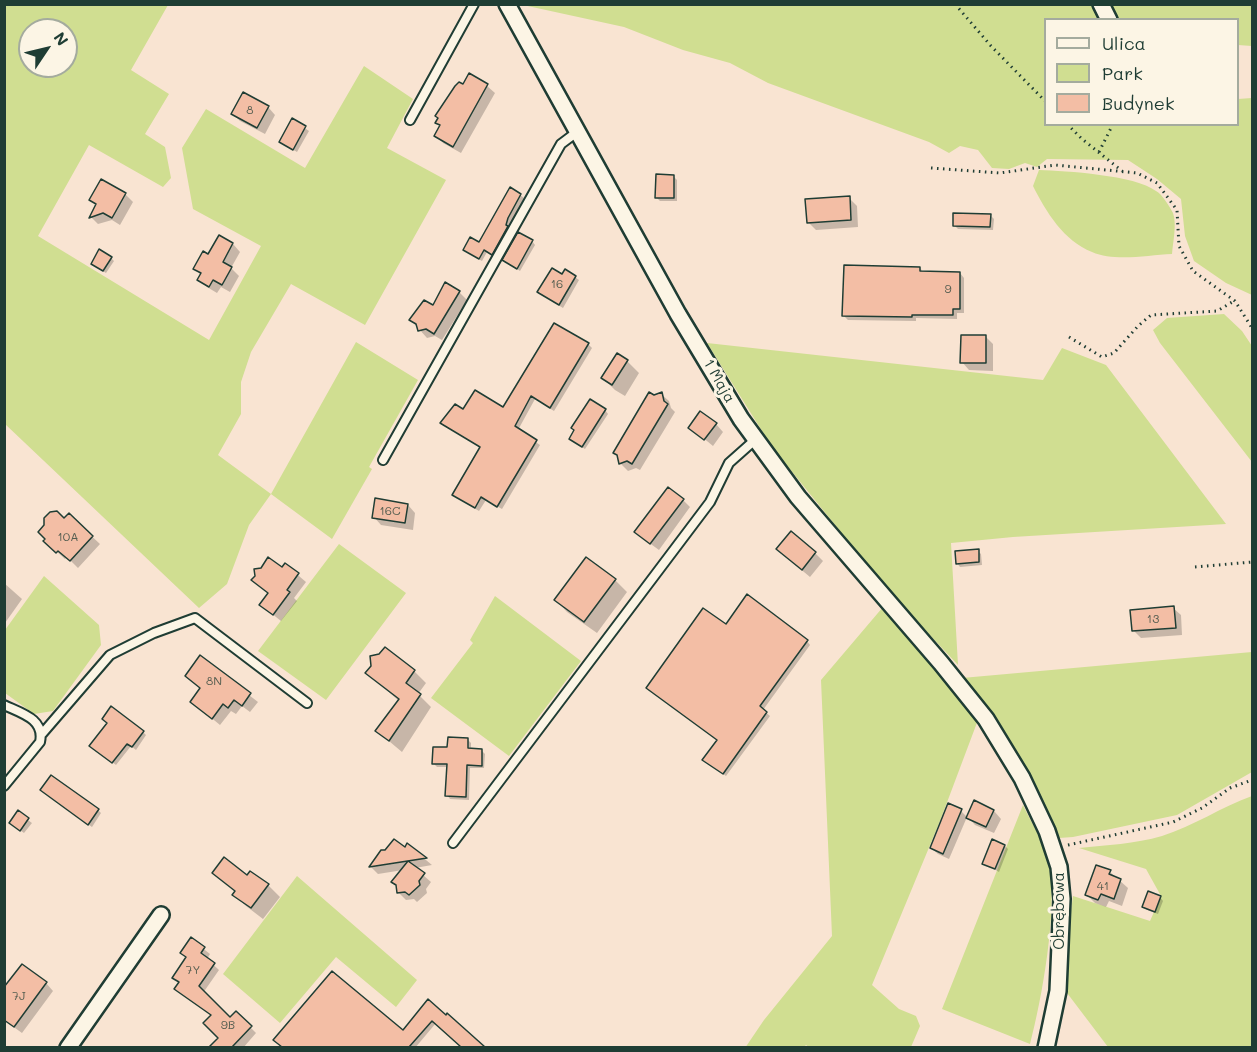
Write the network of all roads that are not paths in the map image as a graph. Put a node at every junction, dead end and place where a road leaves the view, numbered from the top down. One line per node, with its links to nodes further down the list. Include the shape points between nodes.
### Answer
1 (474, 4): 5 (lane)
2 (507, 4): 6 (street, 1 Maja)
3 (1101, 4): 4 (street)
4 (1108, 18)
5 (410, 120)
6 (577, 132): 7 (street, 1 Maja, via 678,314); 8 (lane, via 561,144)
7 (756, 439): 11 (street, 1 Maja, via 798,497); 14 (lane, via 729,463 710,502)
8 (383, 460)
9 (307, 703): 12 (lane, via 195,618 154,633 110,656)
10 (4, 705): 12 (lane, via 34,720)
11 (986, 719): 17 (street, Obrębowa, via 1022,778 1059,867 1062,899 1058,991)
12 (41, 735): 13 (lane, via 40,742)
13 (4, 786)
14 (453, 843)
15 (161, 915): 16 (street)
16 (68, 1047)
17 (1046, 1047)

